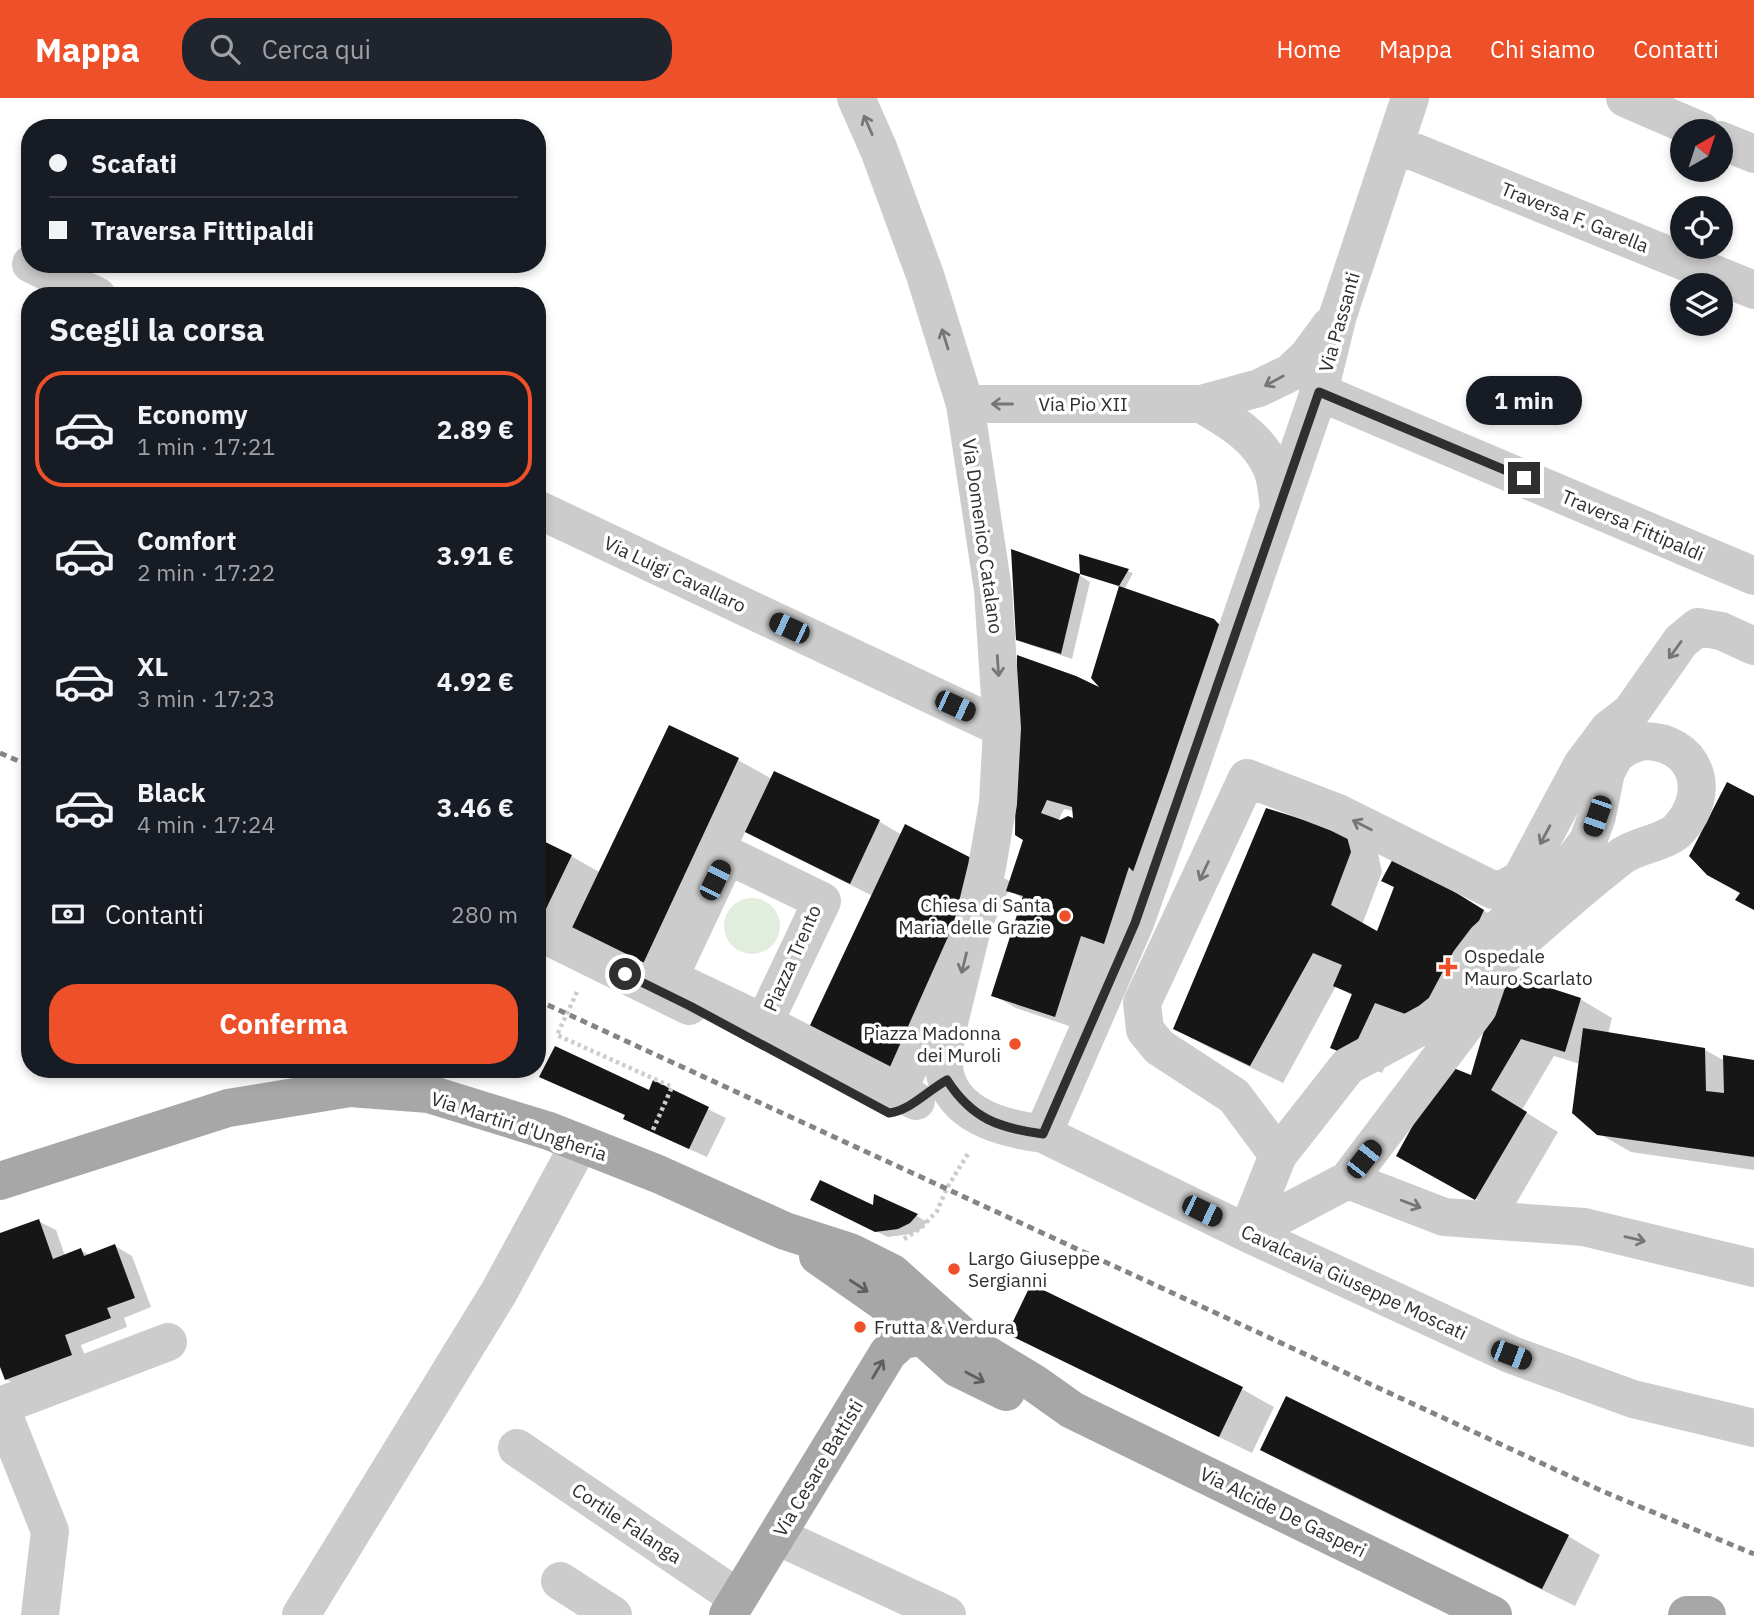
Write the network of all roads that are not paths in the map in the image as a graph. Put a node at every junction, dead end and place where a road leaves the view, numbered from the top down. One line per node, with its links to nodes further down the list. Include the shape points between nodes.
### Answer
1 (856, 98): 15 (street, Via Domenico Catalano, one-way to 1, via 925,275)
2 (1410, 98): 5 (street, Via Passanti)
3 (1625, 98): 4 (street)
4 (1673, 119)
5 (1395, 145): 12 (street, Traversa F. Garella); 13 (street, Via Passanti)
6 (1733, 145): 7 (street)
7 (1754, 154)
8 (0, 250): 9 (street)
9 (21, 260)
10 (49, 273): 11 (street)
11 (78, 287)
12 (1754, 290)
13 (1338, 315): 14 (street, Via Passanti); 16 (street, Via Pio XII, one-way to 16, via 1290,373 1259,388)
14 (1319, 392): 17 (street, Via Passanti); 19 (street, Traversa Fittipaldi)
15 (965, 404): 16 (street, Via Pio XII, one-way to 15); 21 (street, Via Domenico Catalano, one-way to 21, via 993,590)
16 (1201, 404): 17 (street, via 1255,441 1273,470)
17 (1279, 507): 25 (street, Via Passanti, via 1135,923)
18 (546, 513): 21 (street, Via Luigi Cavallaro)
19 (1754, 576)
20 (1754, 646): 27 (street, one-way to 27, via 1721,631 1698,627 1681,641 1631,712 1609,729 1582,765 1521,879 1507,887 1493,890 1338,813 1247,778 1142,1003 1145,1030 1159,1047 1234,1096)
21 (1002, 728): 24 (street, Via Domenico Catalano, one-way to 24, via 998,803 987,867 944,1058)
22 (546, 935): 24 (street, via 690,1006 889,1113 903,1111)
23 (764, 1023): 24 (street, Piazza Trento)
24 (931, 1091): 25 (street, via 960,1100 990,1121)
25 (1043, 1134): 31 (street, Cavalcavia Giuseppe Moscati)
26 (580, 1143): 29 (main road, Via Martiri d'Ungheria, via 429,1094 350,1088 228,1108); 30 (main road, Via Martiri d'Ungheria); 44 (street, via 499,1292)
27 (1278, 1155): 28 (street, via 1348,1066 1444,1010 1486,940 1572,862 1588,841 1615,755 1642,741 1658,741 1685,755 1697,783 1696,798 1678,831 1625,854 1500,959 1478,1009); 31 (street)
28 (1348, 1180): 31 (street); 32 (street, one-way to 32, via 1444,1217 1584,1227)
29 (0, 1181)
30 (785, 1231): 33 (main road, Via Martiri d'Ungheria, via 836,1245 892,1273); 34 (main road, Via Martiri d'Ungheria, one-way to 34, via 885,1303)
31 (1247, 1233): 38 (street, Cavalcavia Giuseppe Moscati, via 1535,1364 1633,1399)
32 (1754, 1268)
33 (922, 1298): 37 (main road, Via Alcide De Gasperi, via 976,1348)
34 (921, 1336): 37 (main road, Via Alcide De Gasperi, one-way to 37, via 980,1381); 40 (main road, Via Cesare Battisti, one-way to 34, via 888,1353 902,1340)
35 (168, 1342): 36 (street)
36 (0, 1406): 43 (street, via 50,1531)
37 (1072, 1410): 47 (main road, Via Alcide De Gasperi)
38 (1754, 1428)
39 (516, 1448): 42 (street, Cortile Falanga)
40 (777, 1536): 42 (main road, Via Cesare Battisti); 46 (street)
41 (561, 1581): 45 (street)
42 (733, 1606)
43 (40, 1615)
44 (301, 1615)
45 (613, 1615)
46 (947, 1615)
47 (1493, 1615)

